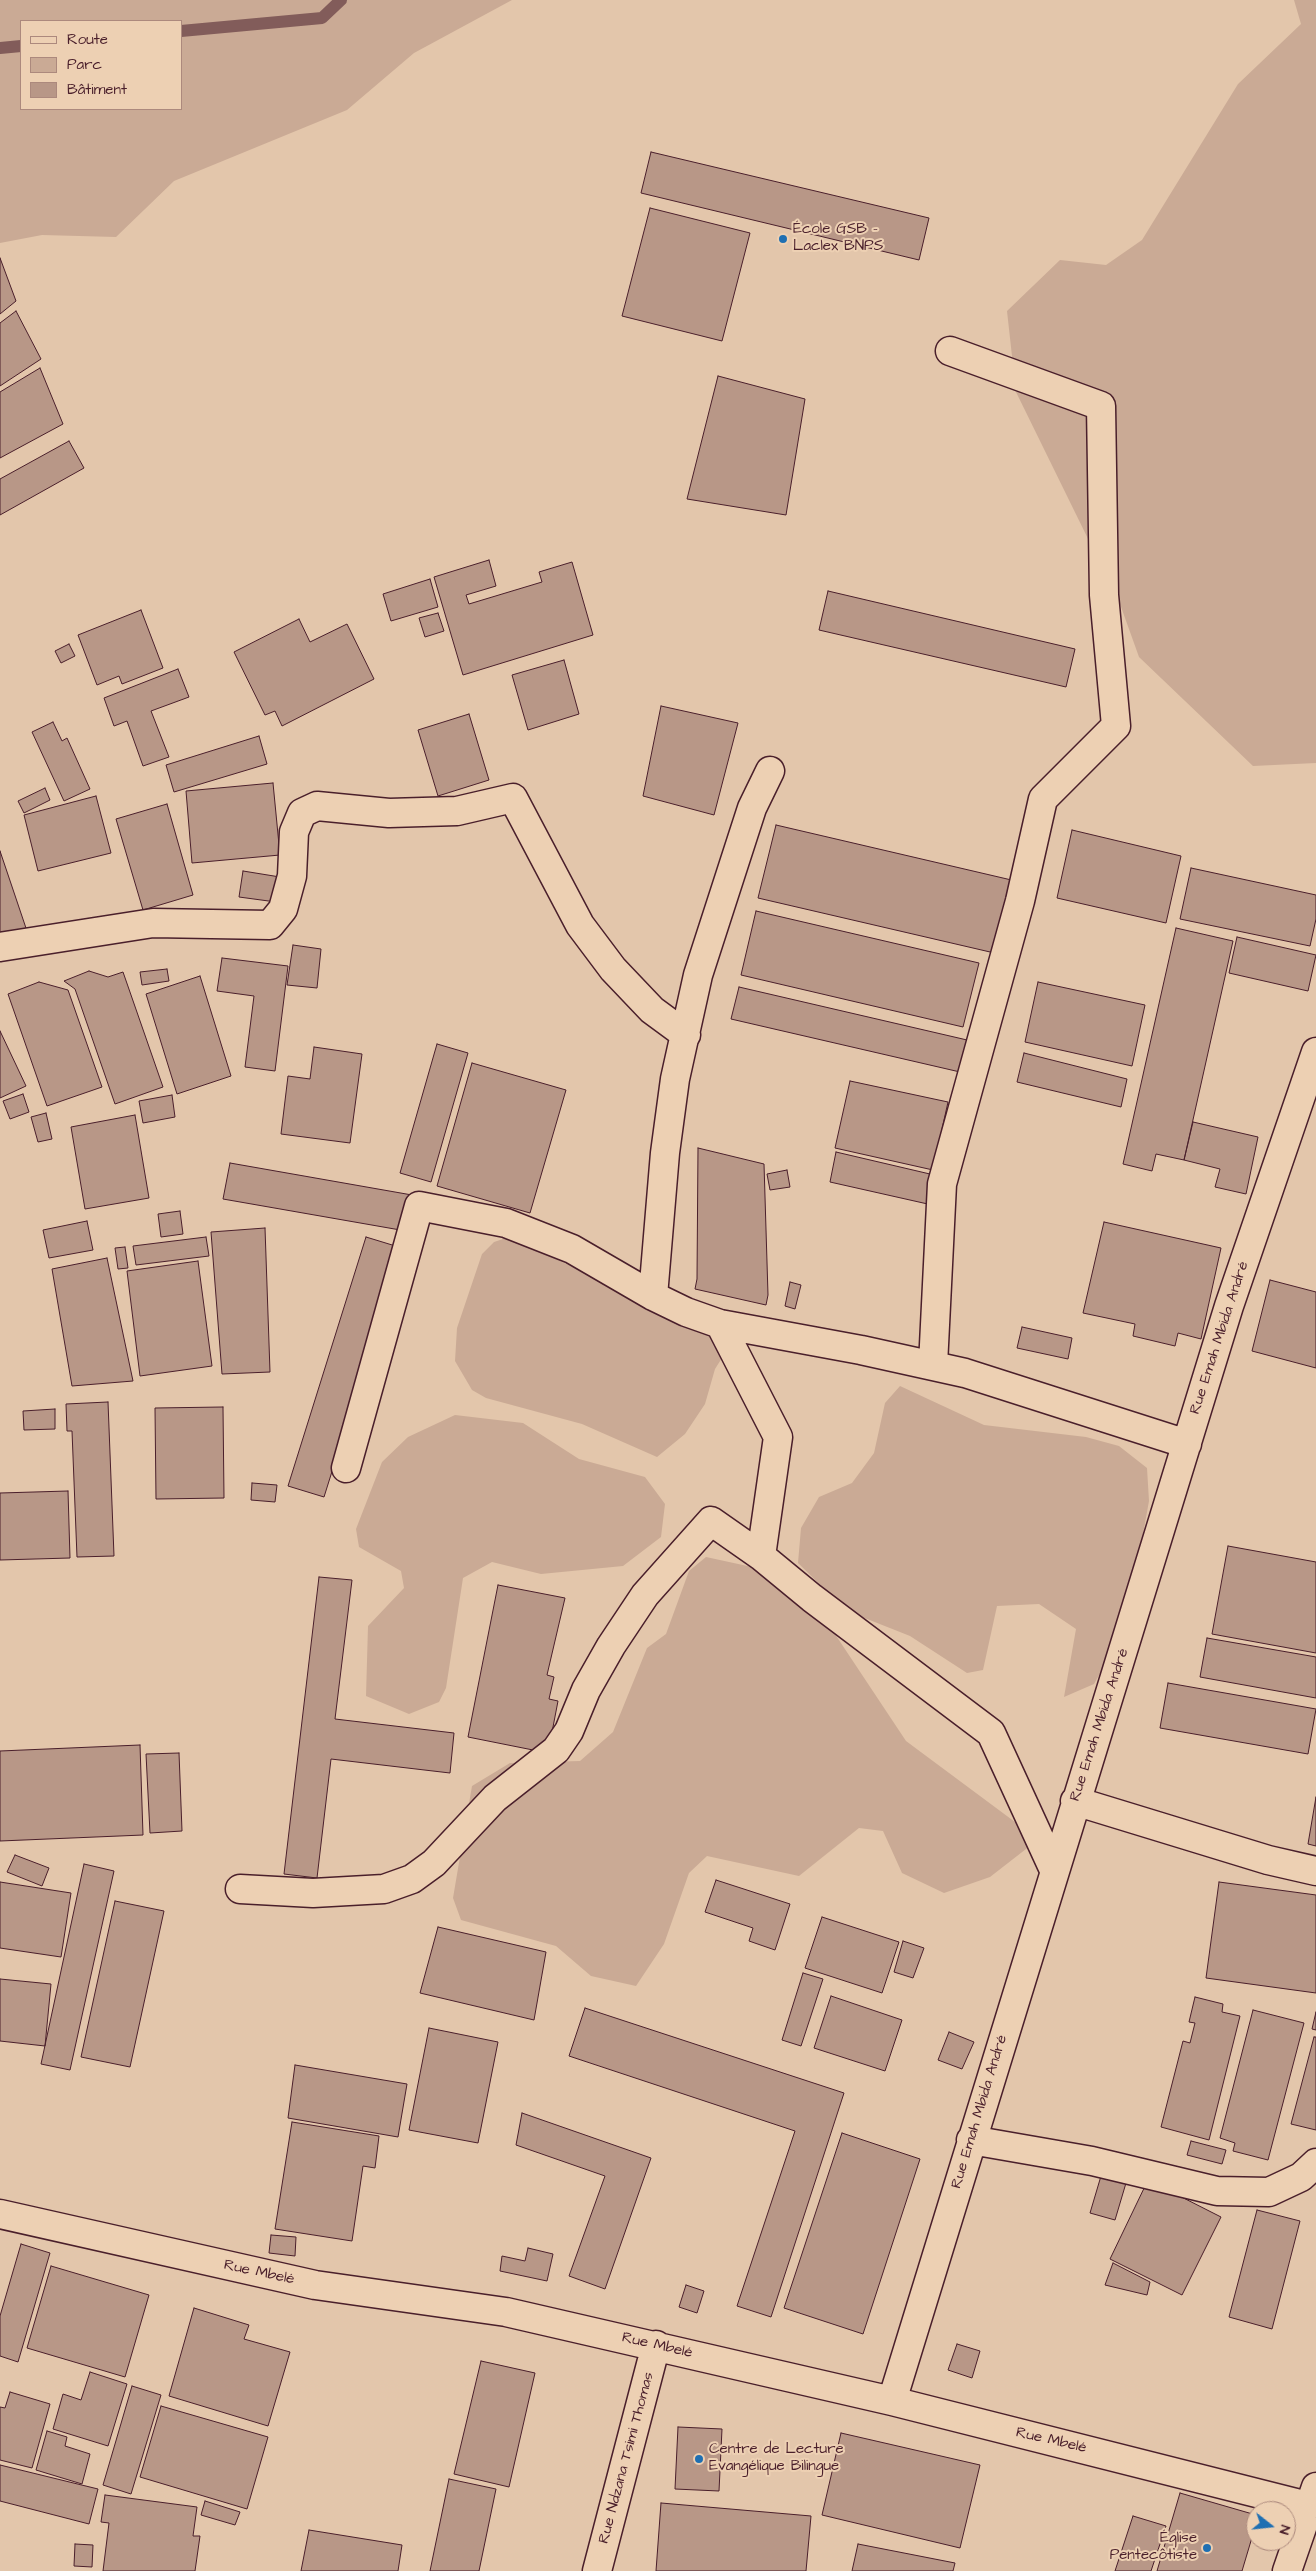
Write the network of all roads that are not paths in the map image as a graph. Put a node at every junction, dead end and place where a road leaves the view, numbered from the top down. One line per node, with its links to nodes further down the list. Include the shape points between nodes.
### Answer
1 (950, 351): 8 (street, via 1101,406 1104,595 1116,726 1043,799 1020,900 942,1184)
2 (770, 770): 4 (street, via 752,808 698,976)
3 (0, 947): 4 (street, via 154,923 270,925 283,909 292,876 294,832 302,813 317,806 389,813 457,811 513,798 580,925 613,969 652,1010)
4 (686, 1035): 6 (street, via 675,1078 665,1154)
5 (1316, 1052): 9 (street, Rue Emah Mbida André, via 1232,1297)
6 (653, 1296): 7 (street); 10 (street, via 572,1249 506,1223 419,1206)
7 (720, 1324): 8 (street); 11 (street, via 778,1437)
8 (933, 1365): 9 (street)
9 (1187, 1444): 12 (street, Rue Emah Mbida André)
10 (346, 1468)
11 (761, 1556): 13 (street, via 991,1733); 15 (street, via 711,1521 645,1595 610,1646 586,1690 570,1731 556,1750 495,1798 434,1863 412,1879 384,1889 313,1894)
12 (1075, 1801): 13 (street, Rue Emah Mbida André); 14 (street, via 1268,1860)
13 (1054, 1870): 16 (street, Rue Emah Mbida André)
14 (1316, 1871)
15 (240, 1889)
16 (971, 2140): 17 (street, via 1092,2161 1218,2192 1269,2192 1301,2177); 20 (street, Rue Emah Mbida André)
17 (1316, 2163)
18 (2, 2221): 19 (street, Rue Mbelé, via 315,2285 506,2312)
19 (656, 2346): 20 (street, Rue Mbelé); 22 (street, Rue Ndzana Tsimi Thomas)
20 (892, 2401): 21 (street, Rue Mbelé)
21 (1312, 2496): 23 (street)
22 (597, 2571)
23 (1287, 2571)

